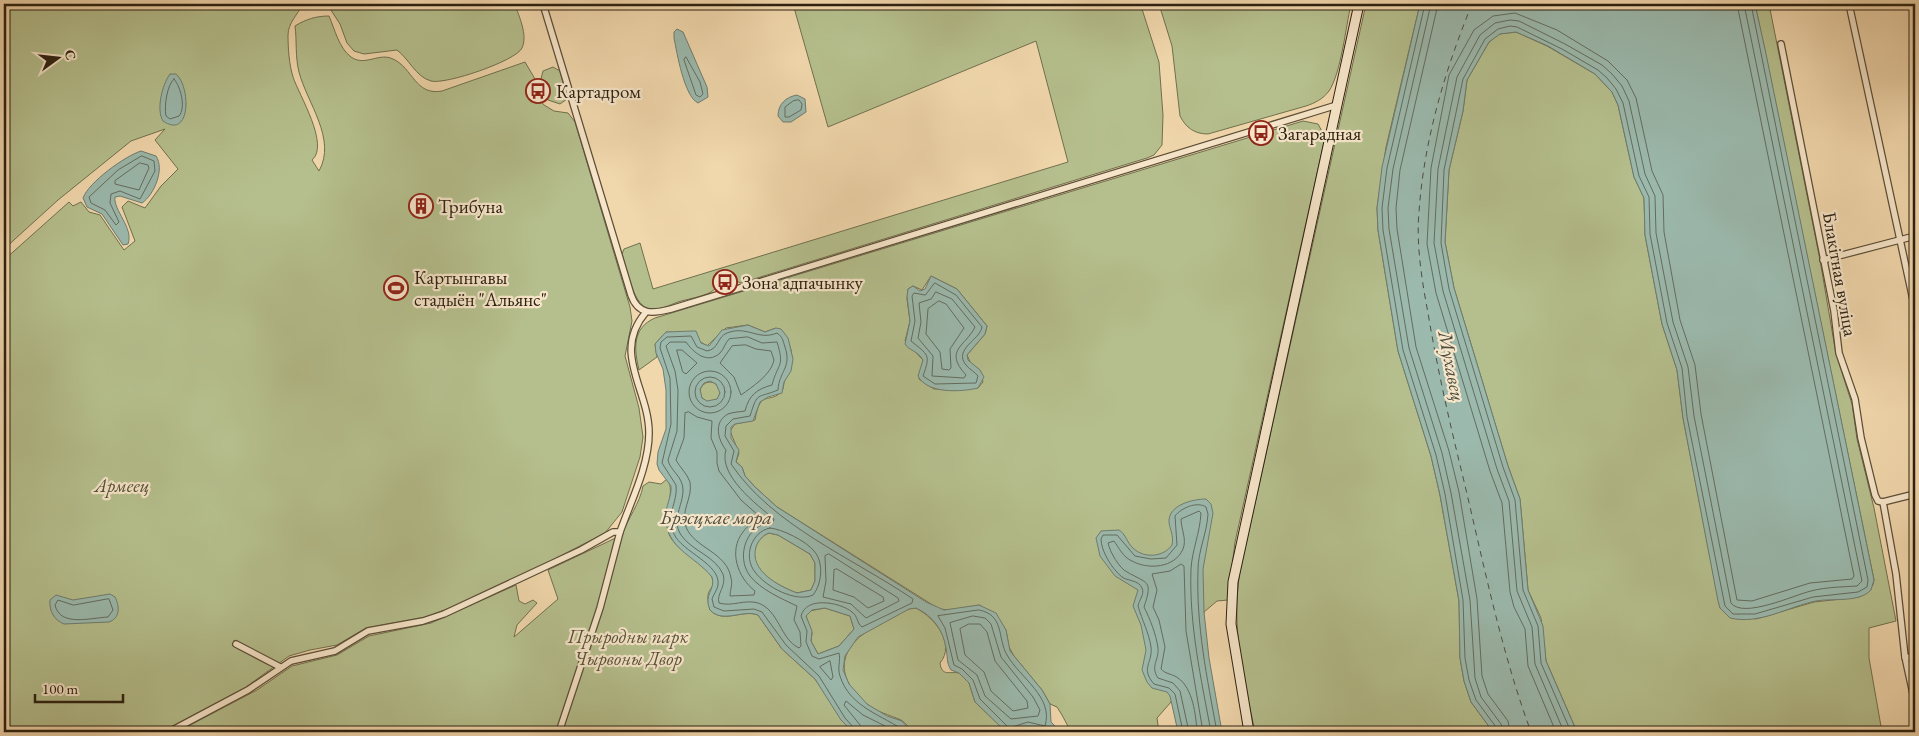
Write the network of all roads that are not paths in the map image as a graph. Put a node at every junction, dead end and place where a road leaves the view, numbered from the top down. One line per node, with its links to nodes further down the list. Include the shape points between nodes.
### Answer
1 (543, 4): 10 (street, via 631,295 636,305)
2 (1359, 4): 5 (street)
3 (1848, 4): 7 (street)
4 (1781, 44): 8 (street, Блакітная вуліца)
5 (1337, 105): 10 (street, via 671,309); 21 (street, via 1233,582 1231,624)
6 (1915, 236): 7 (street)
7 (1899, 240): 8 (street); 9 (street)
8 (1823, 260): 12 (street, Блакітная вуліца, via 1839,353 1855,399 1875,495 1878,501)
9 (1915, 309)
10 (646, 312): 13 (street, via 633,332 631,356 649,423 648,443)
11 (1915, 494): 12 (street)
12 (1883, 502): 15 (street, Блакітная вуліца, via 1896,574)
13 (620, 532): 17 (street, via 613,532 534,573 434,618 368,632 335,650 296,658); 20 (street, via 600,608)
14 (236, 644): 17 (street)
15 (1905, 657): 16 (street); 18 (street, Блакітная вуліца)
16 (1915, 658)
17 (280, 667): 19 (street, via 248,690)
18 (1915, 703)
19 (169, 732)
20 (559, 732)
21 (1249, 732)

